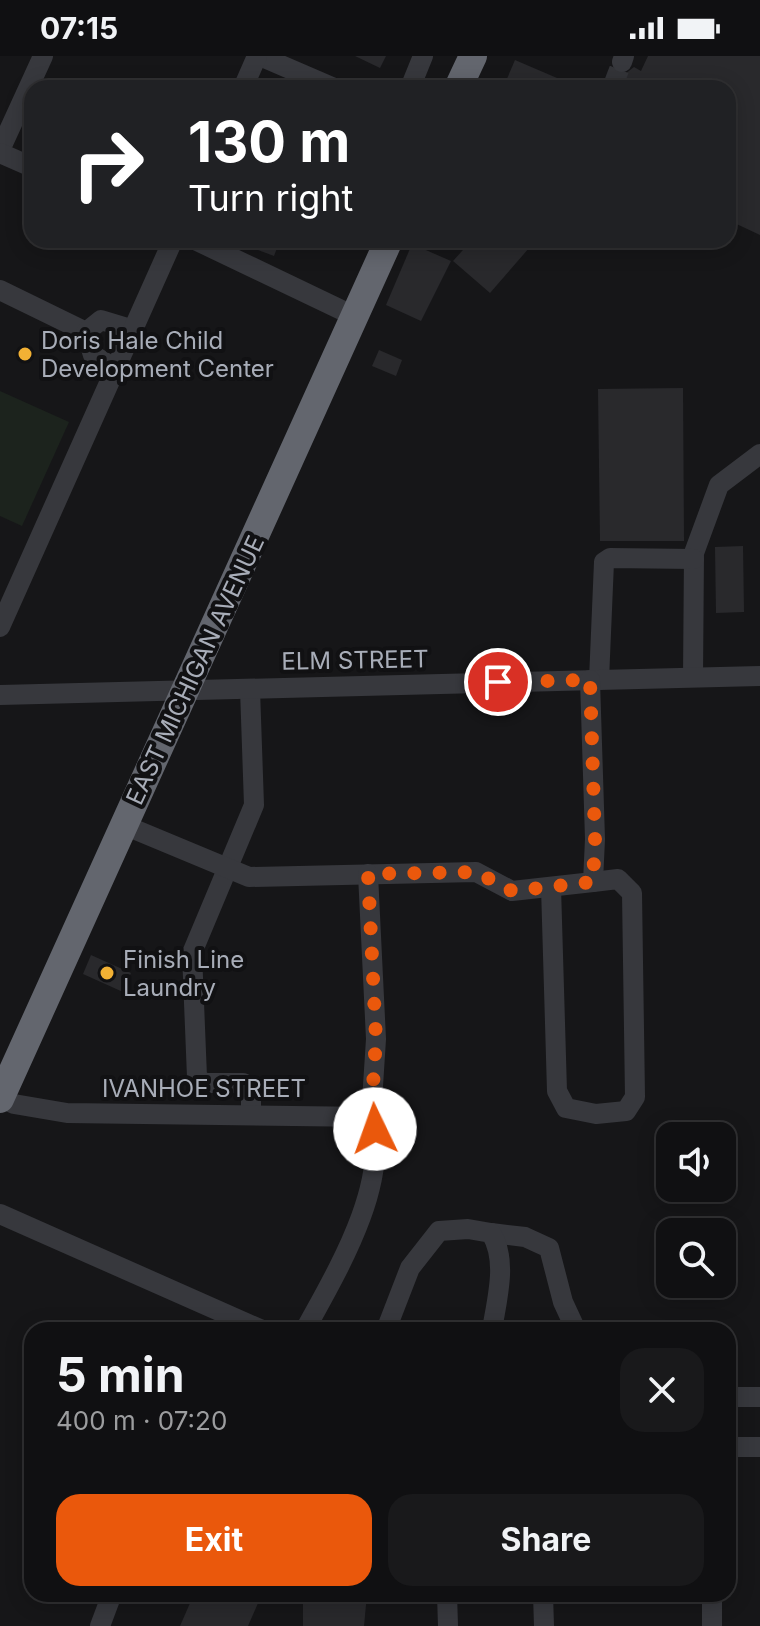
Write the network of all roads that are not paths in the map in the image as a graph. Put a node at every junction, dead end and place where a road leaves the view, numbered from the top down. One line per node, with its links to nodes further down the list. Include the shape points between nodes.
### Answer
1 (43, 56): 5 (street)
2 (259, 56): 6 (street); 7 (street)
3 (423, 56): 8 (street)
4 (473, 56): 9 (highway)
5 (32, 80)
6 (247, 80)
7 (315, 80)
8 (413, 80)
9 (462, 80)
10 (24, 98): 11 (street)
11 (0, 152): 12 (street)
12 (24, 163)
13 (170, 248): 18 (street)
14 (212, 248): 17 (street)
15 (385, 248): 17 (highway, EAST MICHIGAN AVENUE)
16 (0, 290): 19 (street)
17 (354, 316): 28 (highway, EAST MICHIGAN AVENUE)
18 (134, 330): 19 (street, via 101,320); 20 (street)
19 (86, 332): 20 (street, via 93,355)
20 (116, 369): 23 (street)
21 (760, 454): 22 (street, via 719,485)
22 (694, 559): 25 (street); 26 (street, via 604,562)
23 (0, 627)
24 (760, 676): 25 (street, ELM STREET)
25 (693, 677): 26 (street, ELM STREET)
26 (595, 680): 27 (street, ELM STREET); 33 (street)
27 (250, 689): 28 (street, ELM STREET); 31 (street, via 254,805)
28 (188, 691): 29 (street, ELM STREET); 30 (highway, EAST MICHIGAN AVENUE)
29 (0, 695)
30 (124, 825): 31 (street); 35 (highway, EAST MICHIGAN AVENUE)
31 (227, 869): 32 (street, via 249,877); 36 (street, via 192,953 197,1077 204,1083 251,1087)
32 (368, 874): 34 (street, via 476,872 512,891); 37 (street, via 376,1039)
33 (593, 882): 34 (street); 34 (street, via 618,879 632,893 635,1097 626,1111 596,1114 566,1108 557,1091)
34 (551, 887)
35 (0, 1099): 36 (street, IVANHOE STREET, via 67,1113)
36 (251, 1115): 37 (street, IVANHOE STREET)
37 (371, 1117): 41 (street, via 371,1191)
38 (0, 1214): 40 (street)
39 (491, 1233): 42 (street, via 439,1231 410,1268); 43 (street, via 500,1248); 44 (street, via 525,1237 549,1248)
40 (244, 1322)
41 (309, 1322)
42 (389, 1322)
43 (493, 1322)
44 (572, 1322)
45 (736, 1397): 46 (street)
46 (760, 1397)
47 (736, 1447): 48 (street)
48 (760, 1447)
49 (109, 1602): 53 (street)
50 (447, 1602): 54 (street)
51 (543, 1602): 55 (street)
52 (712, 1602): 56 (street)
53 (100, 1626)
54 (448, 1626)
55 (544, 1626)
56 (712, 1626)

